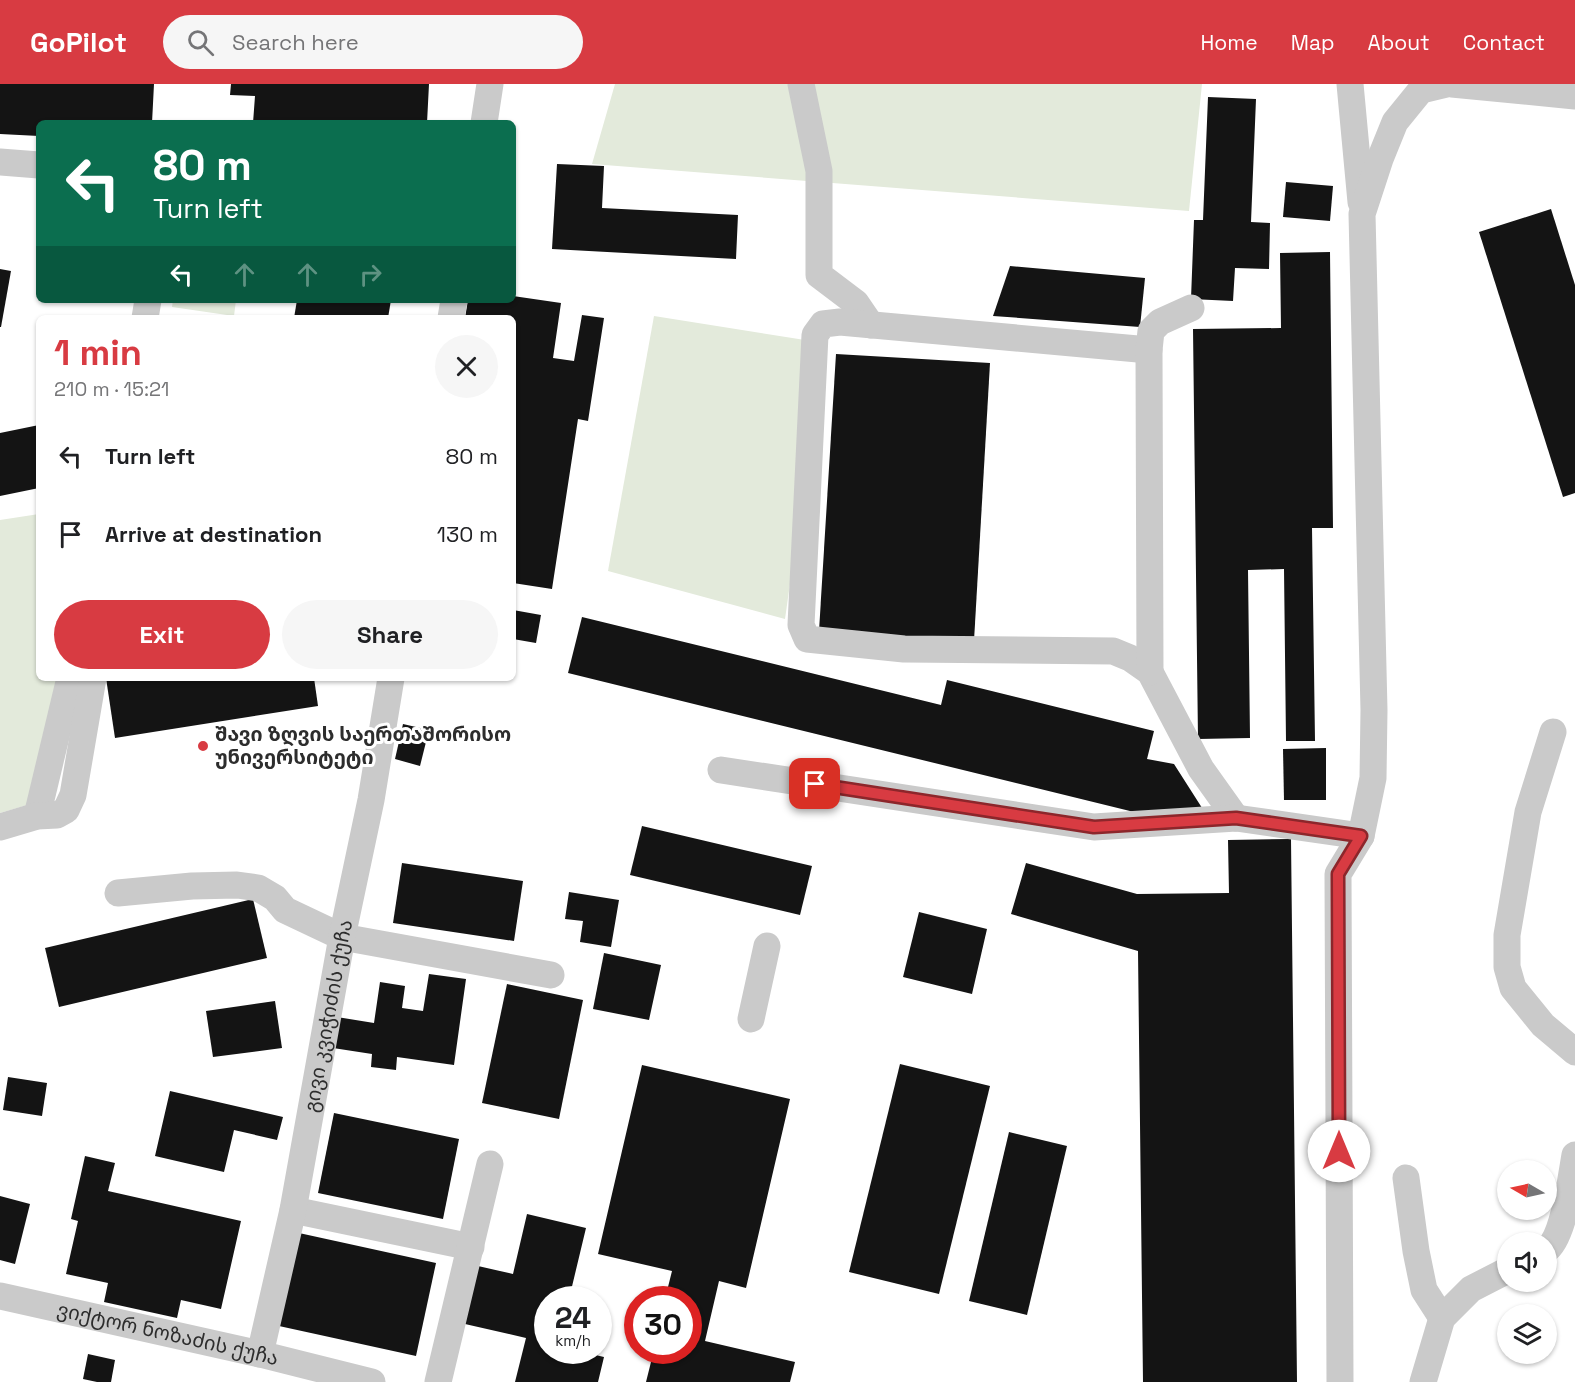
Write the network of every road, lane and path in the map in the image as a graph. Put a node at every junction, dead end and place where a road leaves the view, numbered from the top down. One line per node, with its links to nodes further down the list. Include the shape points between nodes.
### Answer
1 (490, 84): 7 (street)
2 (801, 84): 12 (street, via 819,171 819,275 856,303)
3 (1350, 84): 10 (street)
4 (1446, 84): 10 (street, via 1421,90 1395,122)
5 (1452, 84): 6 (street)
6 (1575, 96)
7 (484, 120)
8 (0, 162): 9 (street)
9 (36, 165)
10 (1362, 214): 23 (street, via 1374,710 1372,778)
11 (1191, 308): 13 (street, via 1160,322 1151,332)
12 (871, 325): 13 (street); 14 (street, via 823,324 814,335 801,625 807,639 904,649 1113,651)
13 (1149, 350): 14 (street)
14 (1150, 672): 21 (street, via 1202,770)
15 (69, 681): 20 (street)
16 (92, 681): 20 (street, via 73,795 66,810 57,815)
17 (391, 681): 25 (street, გივი კვიჭიძის ქუჩა)
18 (1553, 732): 29 (street, via 1528,812 1507,935 1507,967 1513,988 1543,1025)
19 (721, 770): 21 (street, via 1094,827)
20 (37, 816): 22 (street)
21 (1236, 818): 23 (street)
22 (0, 827)
23 (1361, 836): 42 (street, via 1338,874)
24 (118, 893): 25 (street, via 192,886 258,888 275,897 285,910)
25 (342, 937): 27 (street); 33 (street, გივი კვიჭიძის ქუჩა)
26 (768, 946): 28 (street)
27 (551, 975)
28 (751, 1019)
29 (1575, 1052)
30 (1575, 1155): 34 (street)
31 (490, 1164): 35 (street)
32 (1406, 1178): 38 (street, via 1424,1290)
33 (293, 1210): 35 (street); 39 (street, გივი კვიჭიძის ქუჩა)
34 (1557, 1236)
35 (471, 1247): 41 (street)
36 (1497, 1276): 38 (street, via 1471,1289)
37 (0, 1296): 39 (street, ვიქტორ ნოზაძის ქუჩა)
38 (1442, 1318): 43 (street)
39 (260, 1354): 40 (street, ვიქტორ ნოზაძის ქუჩა)
40 (372, 1382)
41 (438, 1382)
42 (1340, 1382)
43 (1423, 1382)

